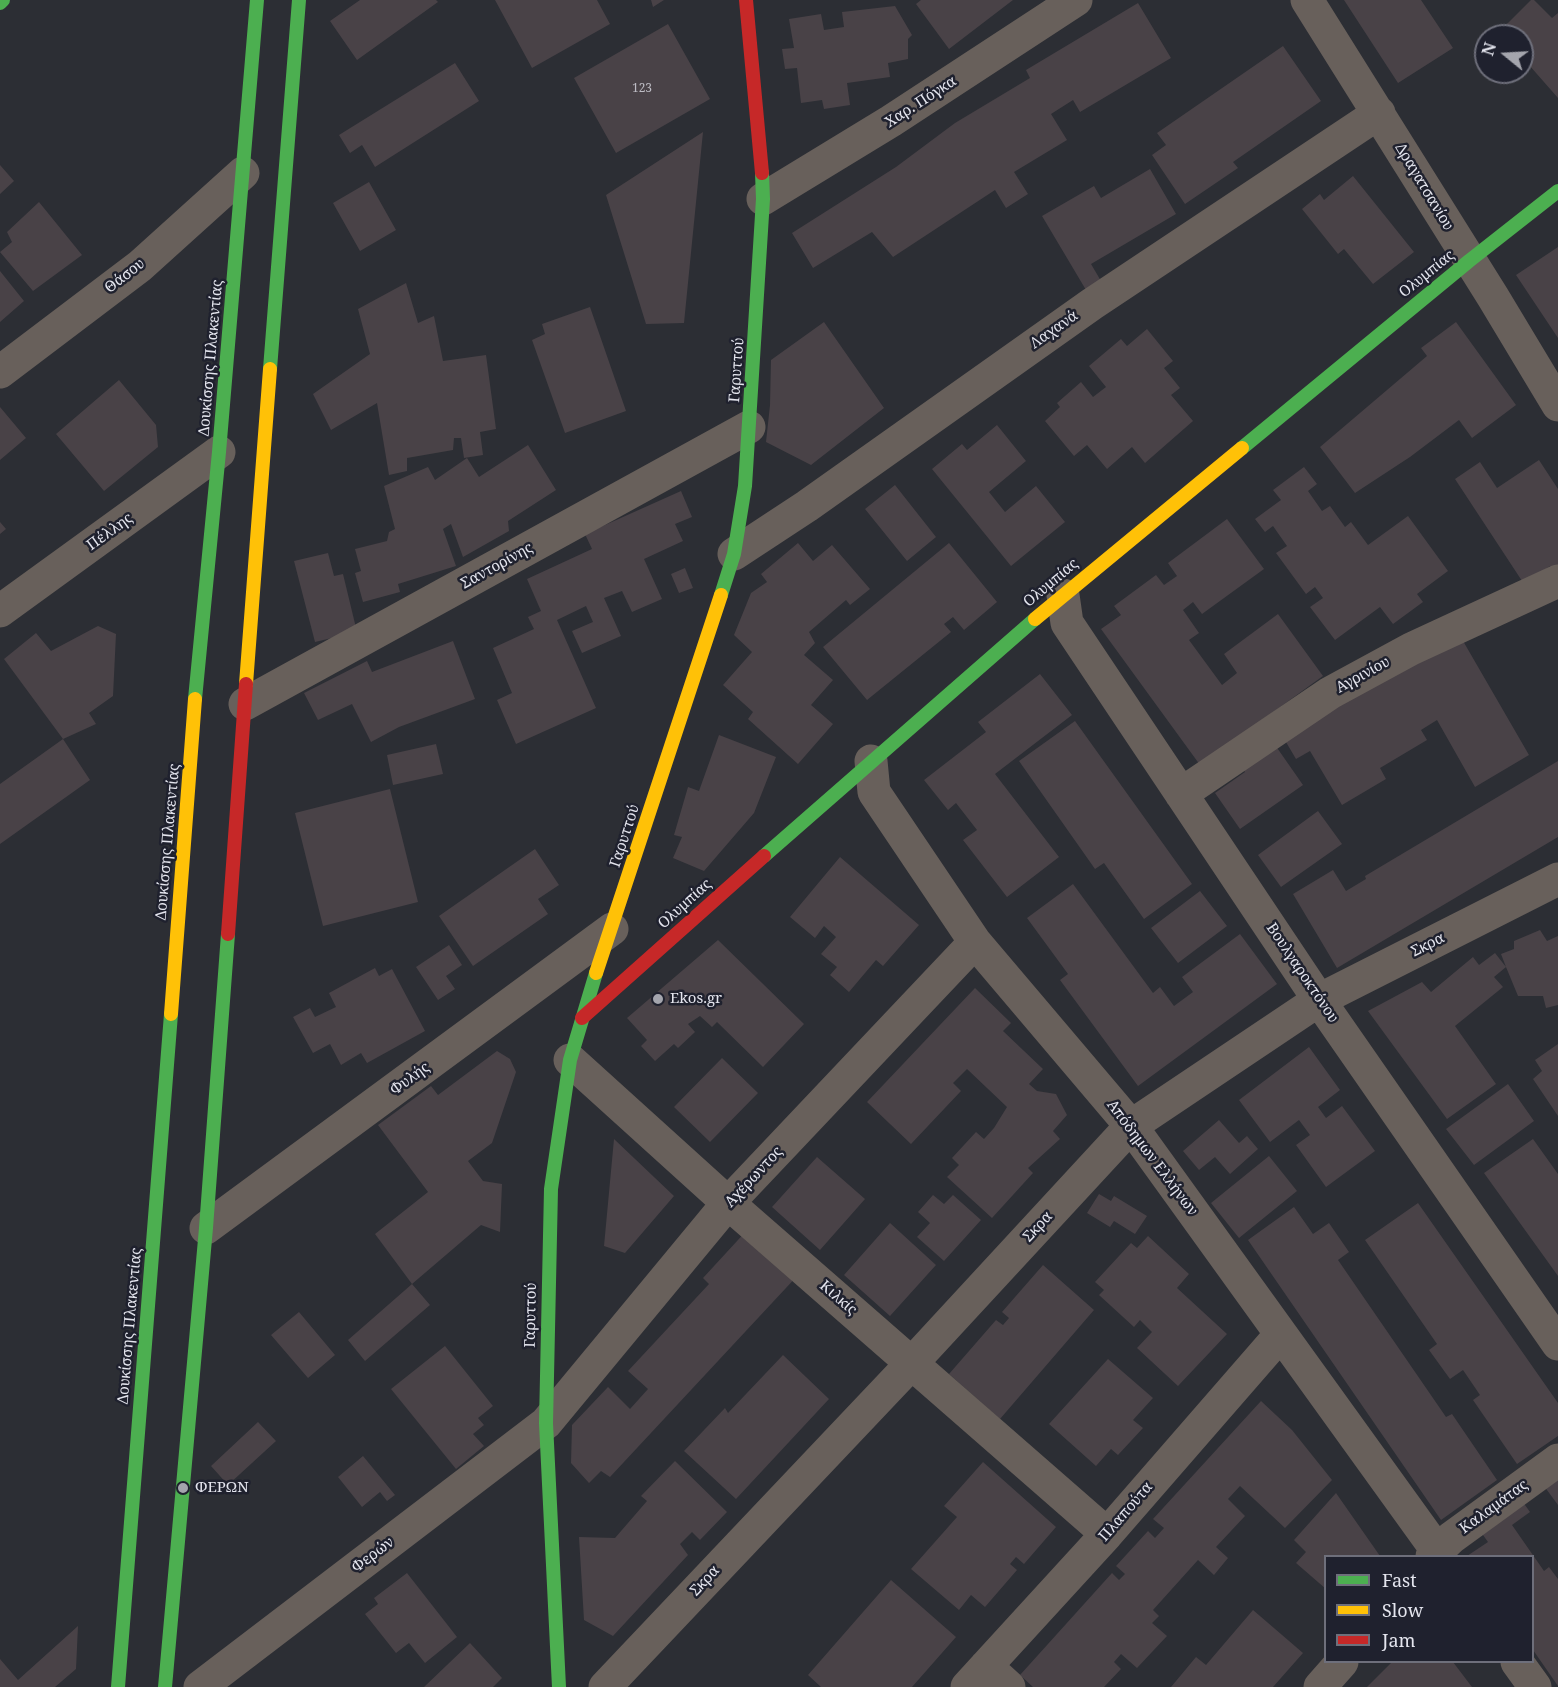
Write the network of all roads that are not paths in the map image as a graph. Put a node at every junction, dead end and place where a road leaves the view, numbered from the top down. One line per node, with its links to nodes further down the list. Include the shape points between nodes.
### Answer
1 (242, 0): 7 (main road)
2 (257, 0): 7 (main road, Δουκίσσης Πλακεντίας)
3 (299, 0): 21 (main road)
4 (746, 0): 11 (main road, Γαρυττού)
5 (1076, 0): 11 (street, Χαρ. Πόγκα)
6 (1307, 0): 8 (street, Δραγατσανίου)
7 (254, 27): 9 (main road, Δουκίσσης Πλακεντίας)
8 (1379, 113): 12 (street, Δραγατσανίου); 17 (street, Λαχανά, via 1092,303 807,507)
9 (243, 173): 13 (street, Θάσου, via 140,266); 16 (main road, Δουκίσσης Πλακεντίας)
10 (1558, 191): 12 (main road, Ολυμπίας)
11 (763, 199): 15 (main road, Γαρυττού)
12 (1469, 261): 14 (street, Δραγατσανίου); 19 (main road, Ολυμπίας)
13 (0, 372)
14 (1558, 405)
15 (749, 427): 17 (main road, Γαρυττού); 21 (street, Σαντορίνης)
16 (219, 452): 20 (street, Πέλλης); 42 (main road, Δουκίσσης Πλακεντίας, via 196,690)
17 (734, 554): 25 (main road, Γαρυττού)
18 (1558, 581): 23 (street, Αγρινίου, via 1411,649 1330,693)
19 (1063, 595): 22 (main road, Ολυμπίας); 23 (street, Βουλγαροκτόνου, via 1067,623)
20 (0, 611)
21 (244, 705): 32 (main road)
22 (871, 760): 26 (street, Απόδημων Ελλήνων, via 874,792); 28 (main road, Ολυμπίας)
23 (1181, 794): 27 (street, Βουλγαροκτόνου)
24 (1558, 879): 27 (street, Σκρα)
25 (612, 929): 28 (main road, Γαρυττού); 32 (street, Φυλής)
26 (975, 942): 30 (street, Απόδημων Ελλήνων); 31 (street, Αχέρωντος)
27 (1319, 1000): 30 (street, Σκρα); 34 (street, Βουλγαροκτόνου)
28 (581, 1019): 29 (main road, Γαρυττού)
29 (570, 1060): 31 (street, Κιλκίς); 36 (main road, Γαρυττού, via 551,1189)
30 (1131, 1126): 33 (street, Απόδημων Ελλήνων); 35 (street, Σκρα)
31 (728, 1203): 35 (street, Κιλκίς); 36 (street, Αχέρωντος)
32 (206, 1228): 43 (main road)
33 (1281, 1334): 38 (street, Πλαπούτα); 39 (street, Απόδημων Ελλήνων)
34 (1558, 1344)
35 (912, 1363): 38 (street, Κιλκίς); 46 (street, Σκρα)
36 (546, 1423): 44 (street, Φερών); 45 (main road, Γαρυττού)
37 (1558, 1460): 39 (street, Καλαμάτας, via 1451,1538)
38 (1107, 1534): 41 (street, Πλαπούτα)
39 (1437, 1555)
40 (1341, 1663): 47 (street)
41 (987, 1680)
42 (118, 1687)
43 (165, 1687)
44 (200, 1687)
45 (560, 1687)
46 (605, 1687)
47 (1320, 1687)

